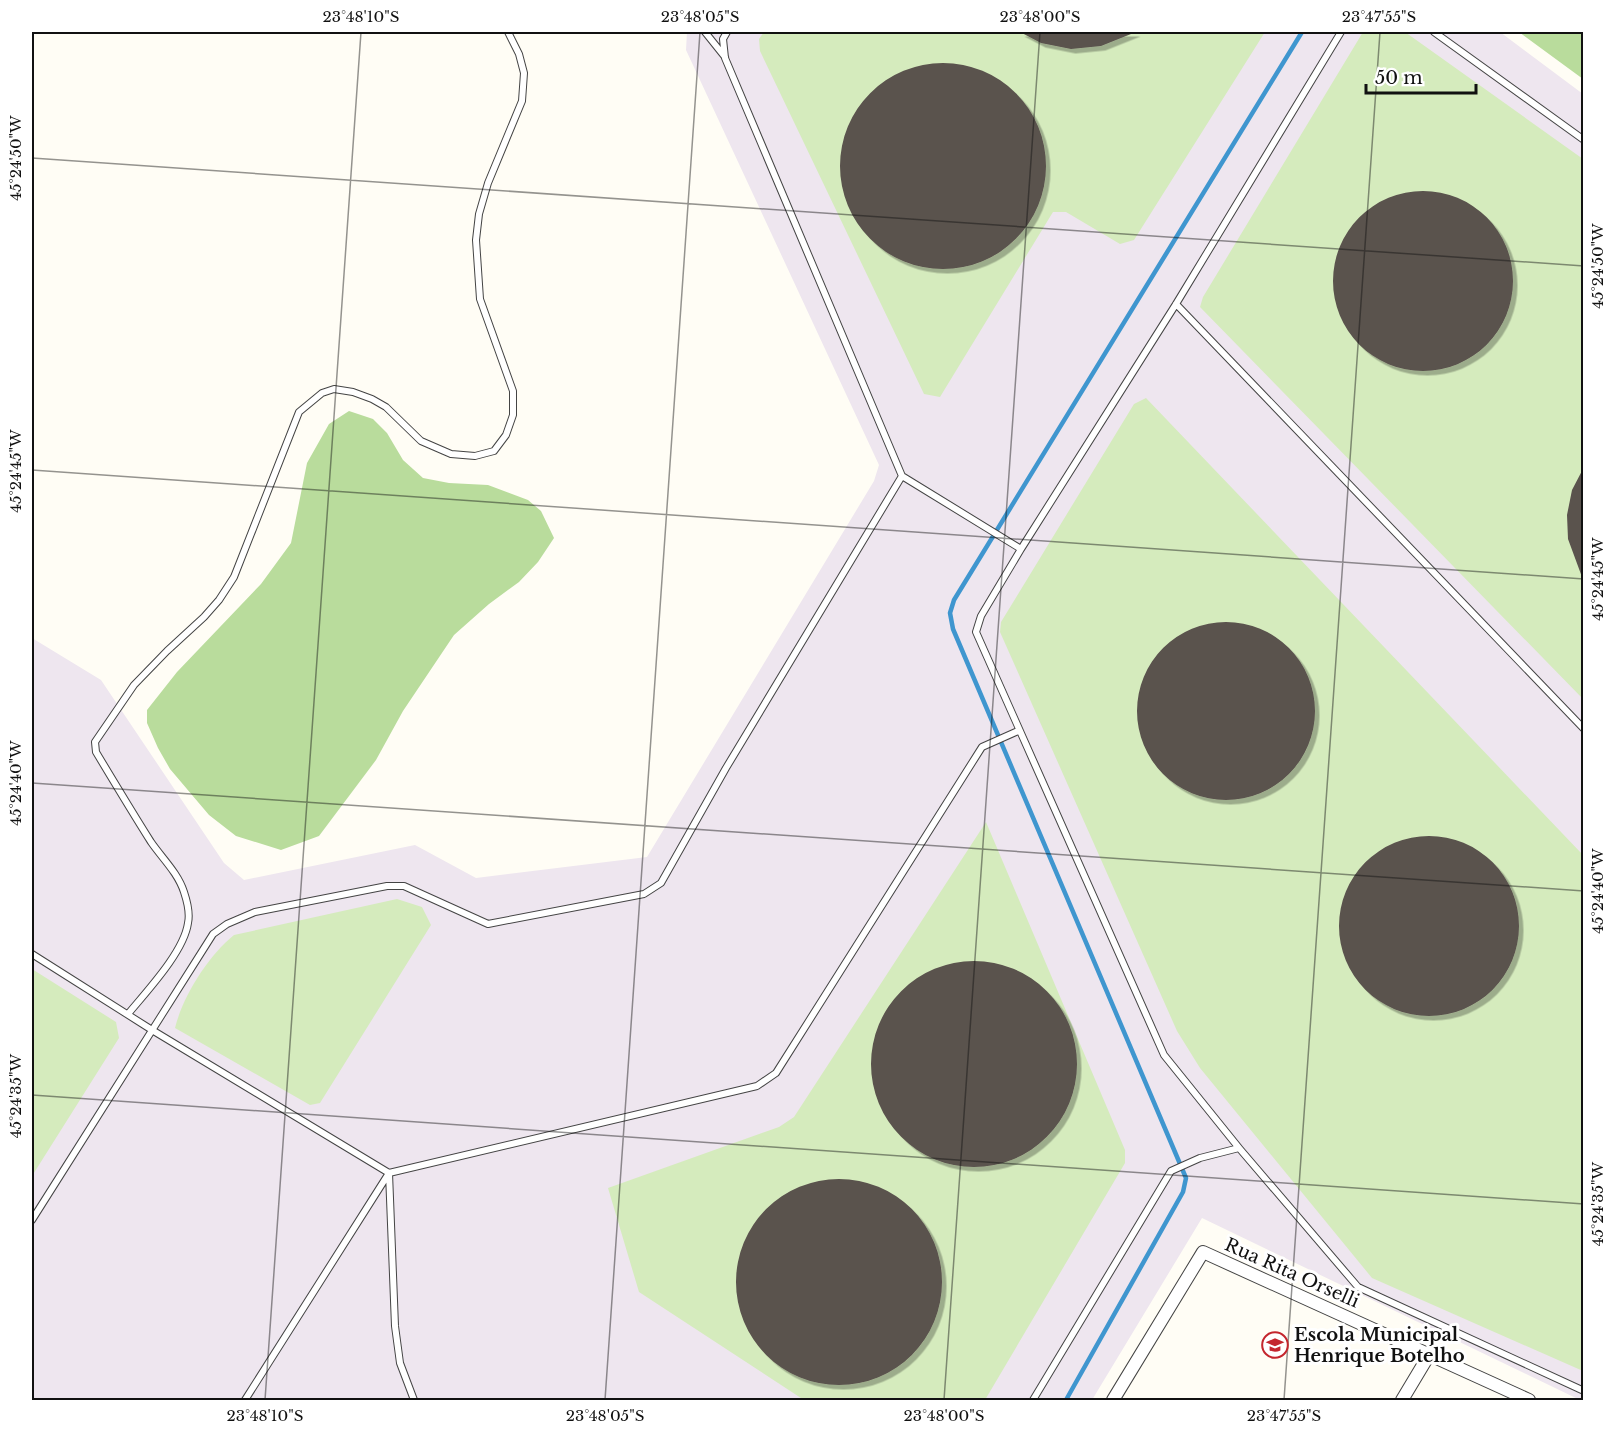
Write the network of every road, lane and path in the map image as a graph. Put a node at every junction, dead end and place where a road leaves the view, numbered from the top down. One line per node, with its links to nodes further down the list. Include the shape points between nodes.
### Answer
1 (508, 32): 14 (lane, via 524,73 522,101 488,183 476,240 480,300 513,391 513,415 506,435 494,451 475,456 451,454 422,441 386,407 353,392 334,389 322,393 299,412 229,584 204,618 134,685 95,742 96,752 184,890 187,905 184,939)
2 (705, 32): 6 (lane)
3 (727, 32): 6 (lane, via 723,39)
4 (1341, 32): 8 (lane)
5 (1434, 32): 7 (lane)
6 (725, 58): 9 (lane)
7 (1584, 140)
8 (1176, 304): 10 (lane); 11 (lane)
9 (902, 476): 10 (lane); 15 (lane, via 661,883 644,894 488,924 404,886 255,912 213,934)
10 (1021, 549): 12 (lane, via 981,616 976,632)
11 (1584, 729)
12 (1018, 731): 16 (lane, via 1164,1055); 17 (lane, via 982,747 776,1073 757,1086)
13 (32, 954): 14 (lane)
14 (128, 1014): 15 (lane)
15 (152, 1030): 17 (lane); 18 (lane)
16 (1239, 1148): 20 (lane, via 1358,1287); 23 (lane, via 1200,1158 1171,1171)
17 (389, 1173): 21 (lane); 22 (lane, via 395,1326 400,1363)
18 (32, 1220)
19 (1429, 1355): 24 (street, Rua Rita Orselli, via 1203,1252); 25 (street); 26 (street, Rua Rita Orselli)
20 (1584, 1391)
21 (245, 1401)
22 (414, 1401)
23 (1033, 1401)
24 (1113, 1401)
25 (1402, 1401)
26 (1529, 1401)

